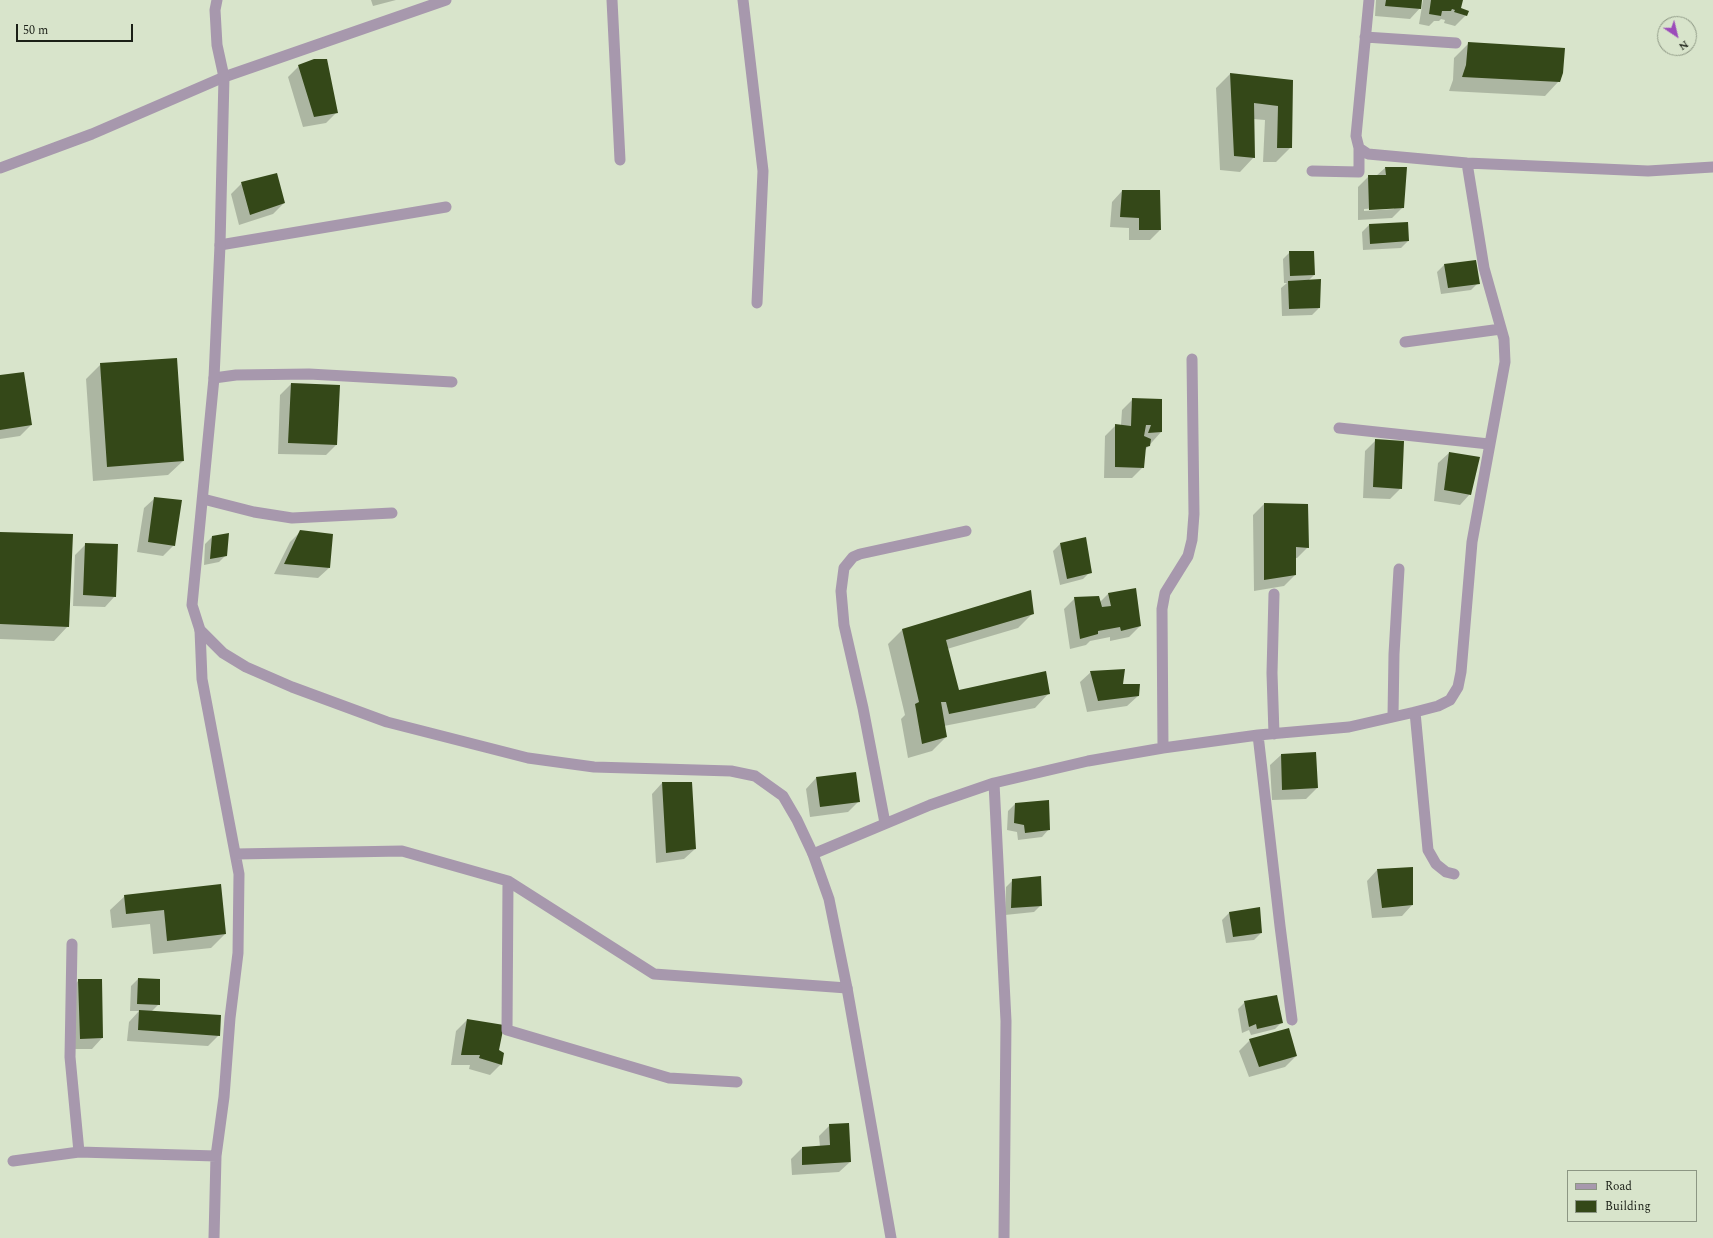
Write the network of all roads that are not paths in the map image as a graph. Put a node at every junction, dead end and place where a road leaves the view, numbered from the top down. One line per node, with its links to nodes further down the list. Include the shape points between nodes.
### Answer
1 (217, 0): 8 (street, via 217,45)
2 (612, 0): 10 (street)
3 (743, 0): 17 (street, via 763,171)
4 (1369, 0): 6 (street)
5 (439, 1): 8 (street)
6 (1365, 37): 7 (street); 9 (street, via 1356,136)
7 (1456, 43)
8 (224, 77): 13 (street, via 92,134); 16 (street)
9 (1359, 148): 11 (street, via 1376,156); 14 (street, via 1360,172)
10 (620, 160)
11 (1467, 163): 12 (street, via 1648,171); 18 (street, via 1484,268)
12 (1713, 167)
13 (0, 168)
14 (1312, 171)
15 (446, 207): 16 (street)
16 (220, 246): 21 (street)
17 (757, 303)
18 (1500, 329): 19 (street); 24 (street, via 1504,339 1504,362)
19 (1405, 342)
20 (1192, 359): 35 (street, via 1194,514 1188,556 1165,593 1162,609)
21 (214, 378): 22 (street, via 236,375 309,374); 25 (street)
22 (452, 382)
23 (1339, 428): 24 (street)
24 (1489, 444): 31 (street, via 1472,542 1458,687 1450,700)
25 (203, 499): 26 (street, via 254,512 292,518); 30 (street, via 192,605)
26 (392, 514)
27 (966, 531): 37 (street, via 860,554 850,560 843,573 841,591 844,625)
28 (1400, 569): 32 (street)
29 (1274, 594): 33 (street)
30 (200, 630): 38 (street, via 202,680); 39 (street, via 223,654 246,667 387,722 528,758 594,767 731,771 756,776 783,796)
31 (1415, 712): 32 (street); 40 (street, via 1428,850 1436,864 1446,872)
32 (1393, 716): 33 (street, via 1349,727)
33 (1274, 734): 34 (street)
34 (1258, 735): 35 (street); 44 (street)
35 (1163, 748): 36 (street, via 1088,761)
36 (994, 783): 37 (street); 51 (street, via 1006,1021)
37 (885, 823): 39 (street)
38 (236, 854): 41 (street, via 402,852); 47 (street, via 239,874 238,953)
39 (813, 854): 43 (street, via 829,900)
40 (1454, 874)
41 (508, 881): 43 (street, via 654,974); 45 (street, via 507,1030 669,1078)
42 (72, 944): 46 (street, via 70,1056)
43 (847, 988): 50 (street)
44 (1292, 1020)
45 (737, 1082)
46 (79, 1152): 47 (street); 48 (street)
47 (216, 1156): 49 (street)
48 (13, 1160)
49 (214, 1238)
50 (891, 1238)
51 (1004, 1238)

